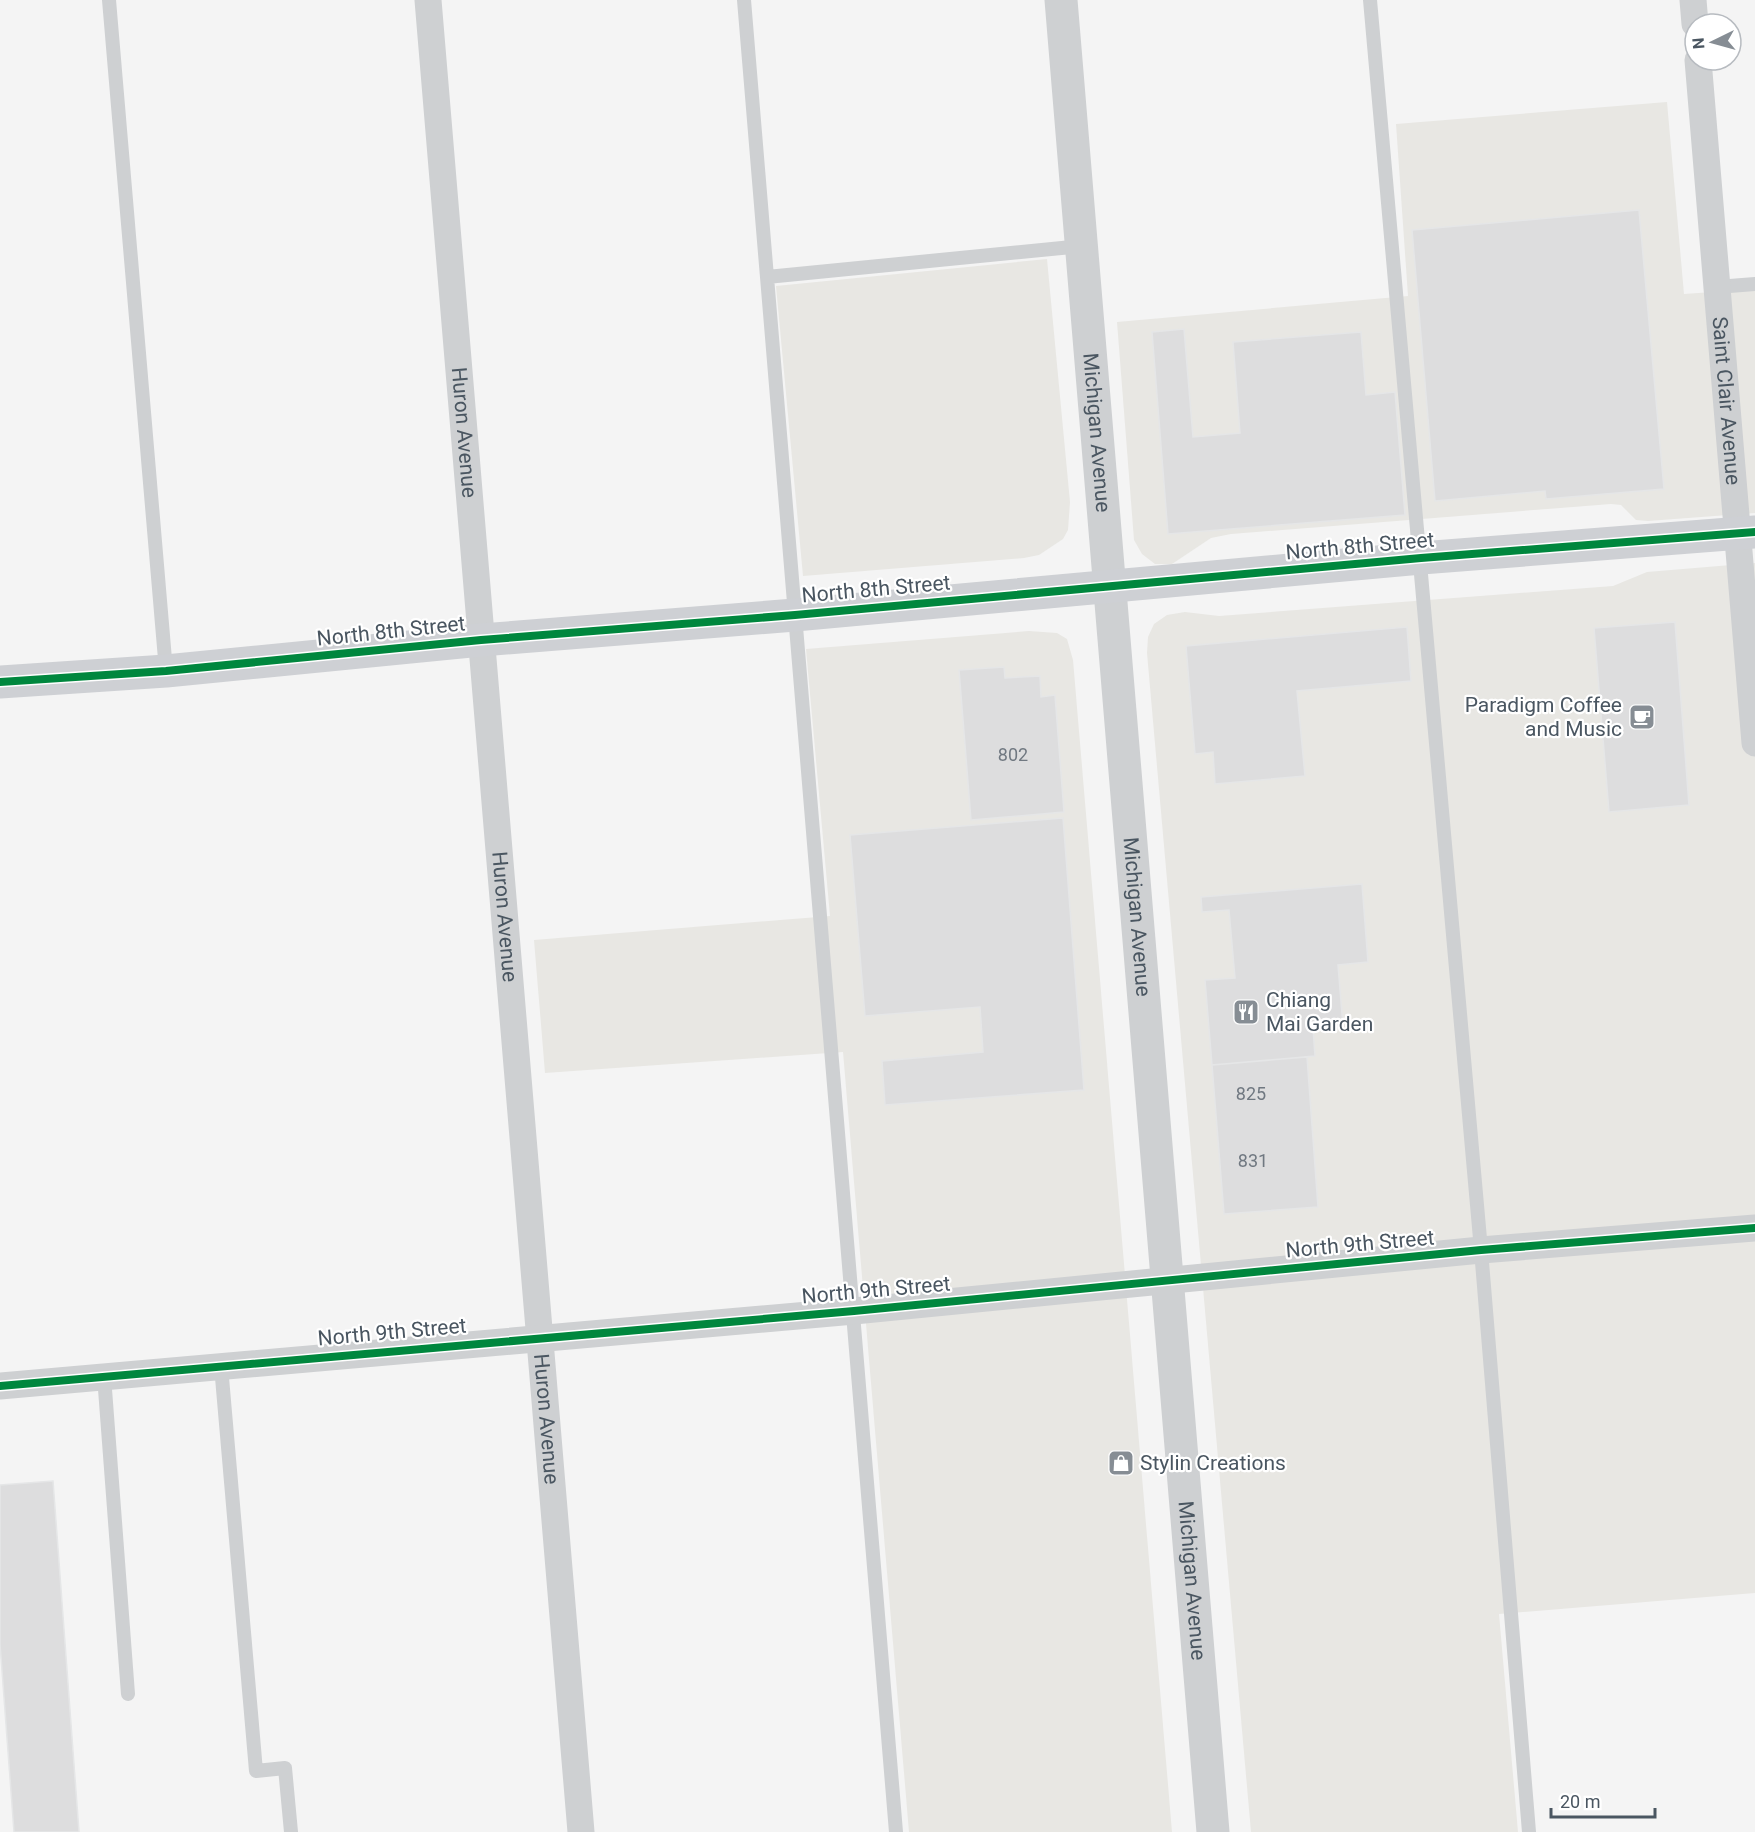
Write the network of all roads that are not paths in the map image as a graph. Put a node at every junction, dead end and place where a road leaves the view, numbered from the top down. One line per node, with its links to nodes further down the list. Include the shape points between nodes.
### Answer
1 (109, 0): 16 (lane)
2 (428, 0): 15 (street, Huron Avenue)
3 (744, 0): 8 (lane)
4 (1061, 0): 7 (street, Michigan Avenue)
5 (1370, 0): 12 (lane)
6 (1699, 72): 10 (street, Saint Clair Avenue)
7 (1082, 246): 8 (lane); 13 (street, Michigan Avenue)
8 (767, 277): 14 (lane)
9 (1755, 284): 10 (lane)
10 (1717, 287): 11 (street, Saint Clair Avenue)
11 (1746, 533): 12 (main road, North 8th Street); 18 (street, Saint Clair Avenue)
12 (1421, 558): 13 (main road, North 8th Street); 20 (lane)
13 (1110, 586): 14 (main road, North 8th Street); 21 (street, Michigan Avenue)
14 (795, 615): 15 (main road, North 8th Street); 22 (lane)
15 (481, 640): 16 (main road, North 8th Street); 23 (street, Huron Avenue)
16 (166, 671): 17 (main road, North 8th Street)
17 (0, 682)
18 (1755, 743)
19 (1755, 1228): 20 (street, North 9th Street)
20 (1481, 1250): 21 (street, North 9th Street); 32 (lane)
21 (1168, 1280): 22 (street, North 9th Street); 31 (street, Michigan Avenue)
22 (854, 1311): 23 (street, North 9th Street); 30 (lane)
23 (539, 1337): 24 (street, North 9th Street); 29 (street, Huron Avenue)
24 (220, 1366): 25 (street, North 9th Street); 28 (lane, via 256,1771 285,1768)
25 (104, 1376): 26 (street, North 9th Street); 27 (lane)
26 (0, 1386)
27 (128, 1694)
28 (291, 1832)
29 (581, 1832)
30 (896, 1832)
31 (1213, 1832)
32 (1529, 1832)

